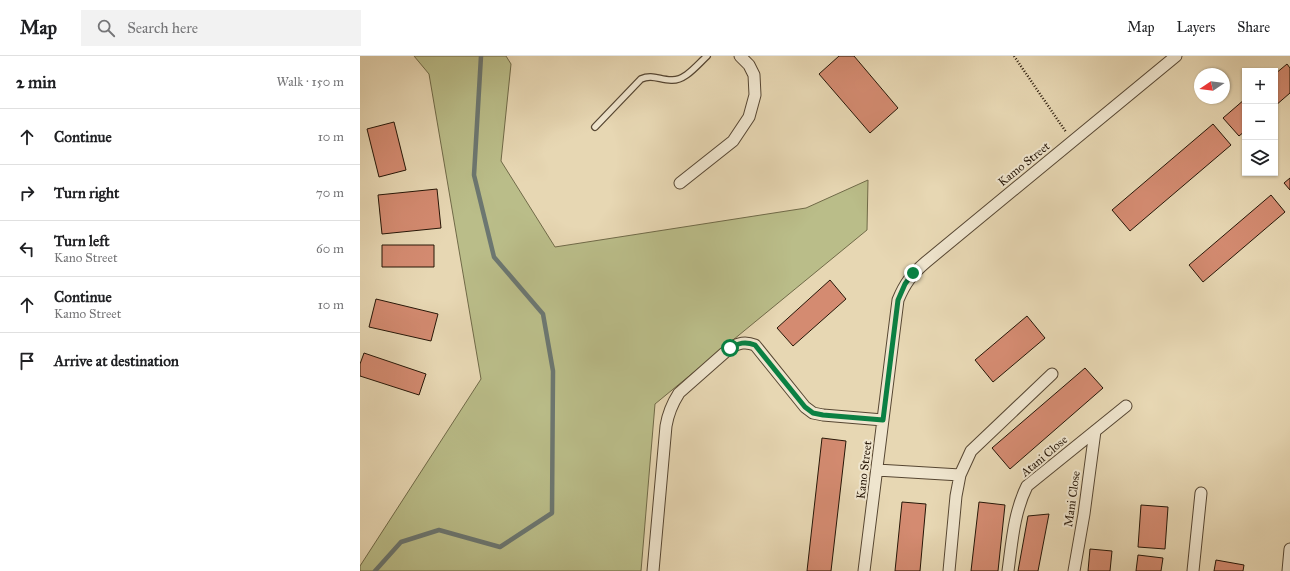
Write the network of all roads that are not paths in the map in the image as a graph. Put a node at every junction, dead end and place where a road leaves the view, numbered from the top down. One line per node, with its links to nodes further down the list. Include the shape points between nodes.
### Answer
1 (707, 56): 4 (lane, via 678,79 651,76 641,79)
2 (740, 56): 5 (street, via 754,75 755,95 749,117 733,141)
3 (1176, 56): 6 (street, Kamo Street, via 913,273)
4 (595, 127)
5 (680, 183)
6 (898, 300): 9 (street, Kano Street)
7 (1052, 374): 12 (street, via 971,451)
8 (1126, 406): 10 (street, Atani Close)
9 (883, 420): 11 (street, Kano Street); 15 (street, via 813,413 805,407 755,345 748,342 739,343 730,348 679,393 668,415)
10 (1094, 431): 18 (street, Atani Close, via 1027,486 1016,514); 19 (street, Mani Close)
11 (877, 470): 12 (street); 16 (street, Kano Street)
12 (960, 475): 17 (street)
13 (1201, 494): 20 (street)
14 (1290, 549): 21 (street)
15 (653, 571)
16 (864, 571)
17 (949, 571)
18 (1008, 571)
19 (1074, 571)
20 (1193, 571)
21 (1288, 571)

